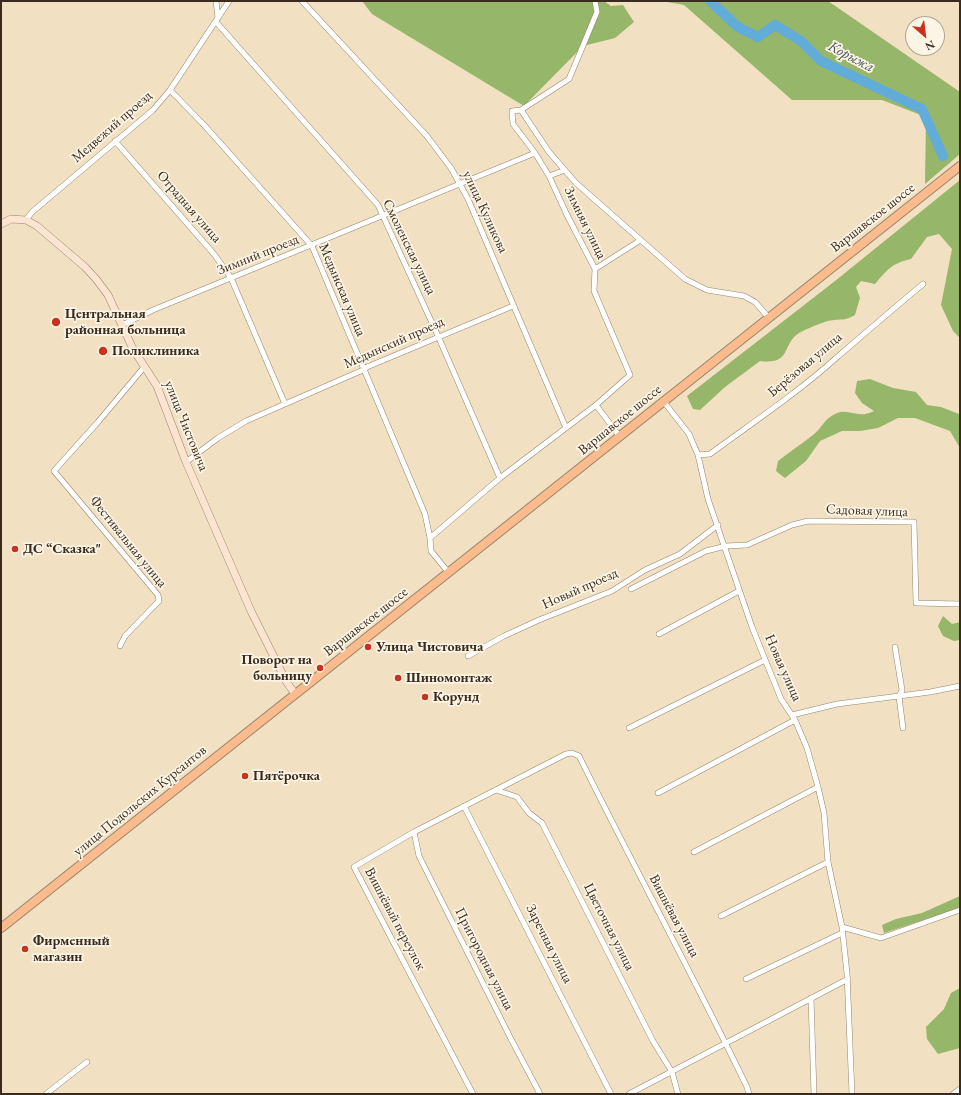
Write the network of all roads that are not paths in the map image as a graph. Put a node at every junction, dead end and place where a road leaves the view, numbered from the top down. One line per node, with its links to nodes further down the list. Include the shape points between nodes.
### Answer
1 (216, 1): 5 (street)
2 (229, 1): 5 (street, Медвежий проезд)
3 (302, 1): 13 (street, улица Куликова, via 426,135)
4 (595, 1): 7 (street, via 597,12 569,79)
5 (217, 20): 6 (street, Медвежий проезд); 14 (street, Смоленская улица, via 378,205)
6 (170, 90): 8 (street, Медвежий проезд, via 153,110); 18 (street, Медынская улица)
7 (521, 110): 9 (street, Зимняя улица, via 512,111 513,124); 11 (street)
8 (115, 141): 15 (street, Медвежий проезд); 20 (street, Отрадная улица, via 214,254)
9 (535, 153): 12 (street, Зимняя улица); 13 (street, Зимний проезд)
10 (960, 166): 23 (main road, Варшавское шоссе)
11 (564, 170): 12 (street); 17 (street)
12 (549, 176): 19 (street, Зимняя улица)
13 (460, 183): 14 (street, Зимний проезд); 22 (street, улица Куликова)
14 (383, 216): 18 (street, Зимний проезд); 25 (street, Смоленская улица)
15 (26, 220): 16 (street, via 11,219); 24 (street, улица Чистовича, via 37,226 96,278 108,295)
16 (1, 224)
17 (640, 240): 19 (street); 23 (street, via 685,279 707,290 744,296 755,302)
18 (312, 246): 20 (street, Зимний проезд); 27 (street, Медынская улица)
19 (595, 269): 30 (street, Зимняя улица, via 594,291 630,375)
20 (231, 278): 24 (street, Зимний проезд); 29 (street, Отрадная улица)
21 (924, 284): 33 (street, Берёзовая улица, via 778,404 710,454)
22 (513, 306): 25 (street, Медынский проезд); 31 (street, улица Куликова)
23 (769, 318): 28 (main road, Варшавское шоссе)
24 (122, 325): 26 (street, улица Чистовича, via 133,349)
25 (438, 336): 27 (street, Медынский проезд); 35 (street, Смоленская улица)
26 (145, 366): 34 (street, улица Чистовича, via 156,386); 44 (street, Фестивальная улица, via 54,471 158,595 159,601 124,636)
27 (363, 370): 29 (street, Медынский проезд); 37 (street, Медынская улица, via 425,514)
28 (664, 402): 32 (main road, Варшавское шоссе); 33 (street, Новая улица, via 689,434)
29 (285, 404): 34 (street, Медынский проезд, via 246,421)
30 (596, 405): 31 (street); 32 (street)
31 (566, 428): 35 (street)
32 (620, 437): 39 (main road, Варшавское шоссе)
33 (698, 454): 36 (street, Новая улица, via 708,499)
34 (186, 462): 49 (street, улица Чистовича, via 264,640)
35 (500, 478): 37 (street)
36 (718, 525): 38 (street, Новая улица); 46 (street, Новый проезд, via 680,554 645,570 612,591 539,620)
37 (430, 538): 39 (street, Медынская улица, via 432,551)
38 (726, 546): 40 (street, via 690,558); 41 (street, Новая улица); 42 (street, Садовая улица, via 750,544 804,522 914,522 916,603)
39 (449, 573): 49 (main road, Варшавское шоссе)
40 (631, 589)
41 (740, 591): 43 (street); 47 (street, Новая улица)
42 (960, 604)
43 (659, 634)
44 (120, 646)
45 (895, 648): 50 (street, via 902,690)
46 (468, 656)
47 (765, 660): 51 (street, Новая улица, via 781,699); 52 (street)
48 (960, 686): 50 (street)
49 (295, 694): 64 (main road, улица Подольских Курсантов)
50 (899, 696): 51 (street, via 837,704); 53 (street)
51 (794, 718): 55 (street, Новая улица, via 807,748); 57 (street)
52 (629, 728)
53 (904, 728)
54 (572, 753): 56 (street, Вишнёвый переулок); 69 (street, Вишнёвая улица, via 578,756)
55 (818, 788): 60 (street); 61 (street, Новая улица, via 824,813)
56 (496, 790): 58 (street, Вишнёвый переулок); 71 (street, Цветочная улица, via 517,796 529,813 542,823 653,1041)
57 (658, 793)
58 (464, 806): 59 (street, Вишнёвый переулок); 78 (street, Заречная улица)
59 (414, 832): 76 (street, Вишнёвый переулок, via 354,867); 77 (street, Пригородная улица, via 418,856)
60 (694, 852)
61 (828, 862): 63 (street); 65 (street, Новая улица)
62 (960, 910): 65 (street, via 881,938)
63 (722, 916)
64 (1, 928)
65 (842, 930): 66 (street); 67 (street, Новая улица)
66 (746, 979)
67 (848, 979): 68 (street); 83 (street, Новая улица)
68 (811, 998): 69 (street); 82 (street)
69 (726, 1042): 71 (street); 81 (street, Вишнёвая улица)
70 (87, 1062): 72 (street)
71 (672, 1072): 79 (street); 80 (street, Цветочная улица)
72 (51, 1089): 74 (street); 75 (street)
73 (960, 1089): 84 (street)
74 (46, 1094)
75 (55, 1094)
76 (472, 1094)
77 (540, 1094)
78 (611, 1094)
79 (630, 1094)
80 (678, 1094)
81 (749, 1094)
82 (814, 1094)
83 (852, 1094)
84 (953, 1094)

